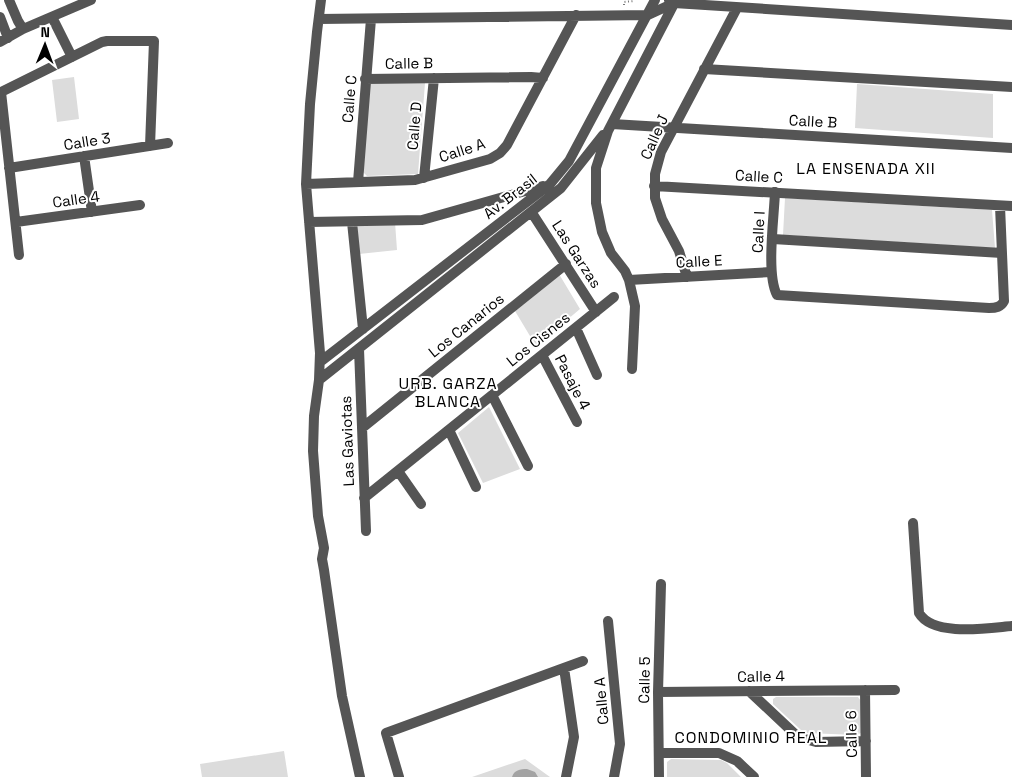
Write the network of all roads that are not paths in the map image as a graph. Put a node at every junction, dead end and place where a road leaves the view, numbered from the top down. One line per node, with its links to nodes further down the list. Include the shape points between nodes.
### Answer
1 (9, 0): 14 (street)
2 (91, 0): 10 (street)
3 (321, 0): 11 (street)
4 (655, 0): 7 (street, Av. Brasil)
5 (672, 1): 6 (street); 7 (street); 23 (street)
6 (737, 8): 13 (street); 17 (street, Calle J)
7 (648, 14): 8 (street); 33 (street, Av. Brasil, via 568,161)
8 (576, 15): 12 (street); 19 (street, Calle A)
9 (0, 17): 15 (street)
10 (52, 17): 14 (street); 16 (street)
11 (319, 19): 12 (street); 32 (street)
12 (372, 19): 20 (street, Calle C)
13 (1012, 25)
14 (23, 29): 15 (street)
15 (4, 40)
16 (72, 57): 22 (street); 26 (street, via 107,41 154,41)
17 (704, 70): 21 (street); 24 (street, Calle J)
18 (434, 78): 19 (street, Calle B); 20 (street, Calle B); 30 (street, Calle D)
19 (544, 78): 30 (street, Calle A, via 500,153 490,159)
20 (365, 79): 31 (street, Calle C)
21 (1012, 87)
22 (1, 92): 29 (street)
23 (612, 124): 24 (street, Calle B); 40 (street, Av. Brasil, via 561,188); 50 (street, via 596,168 596,203 607,246)
24 (673, 128): 27 (street, Calle B); 34 (street, Calle J, via 657,162)
25 (168, 143): 26 (street, Calle 3)
26 (150, 146): 28 (street, Calle 3)
27 (1012, 148)
28 (84, 156): 29 (street, Calle 3); 39 (street)
29 (10, 168): 41 (street)
30 (424, 178): 31 (street, Calle A)
31 (358, 182): 32 (street, Calle A)
32 (306, 184): 42 (street)
33 (550, 184): 43 (street, via 422,220); 54 (street, Av. Brasil)
34 (654, 186): 35 (street, Calle C); 49 (street, Calle J, via 662,219 679,251)
35 (775, 192): 37 (street, Calle C); 44 (street, Calle I)
36 (140, 205): 39 (street, Calle 4)
37 (1000, 206): 38 (street, Calle C); 45 (street)
38 (1012, 206)
39 (92, 212): 41 (street, Calle 4)
40 (532, 213): 47 (street, Las Garzas); 55 (street, Av. Brasil)
41 (16, 222): 46 (street)
42 (309, 222): 43 (street); 57 (street)
43 (352, 222): 54 (street)
44 (773, 239): 45 (street); 48 (street, Calle I)
45 (1002, 253): 48 (street, via 1004,301 996,308 777,295)
46 (19, 255)
47 (566, 264): 52 (street, Las Garzas); 63 (street, Los Canarios)
48 (771, 272): 49 (street, Calle E)
49 (687, 277): 50 (street, Calle E)
50 (629, 280): 58 (street, via 636,306)
51 (614, 297): 52 (street, Los Cisnes)
52 (596, 312): 53 (street, Los Cisnes)
53 (576, 328): 56 (street, Los Cisnes); 59 (street)
54 (363, 329): 57 (street, Av. Brasil)
55 (359, 350): 60 (street, Av. Brasil); 63 (street, Las Gaviotas)
56 (542, 355): 61 (street, Los Cisnes); 62 (street, Pasaje 4)
57 (320, 362): 60 (street)
58 (632, 369)
59 (597, 375)
60 (319, 380): 83 (street, via 313,451 324,548 322,559 342,696)
61 (492, 395): 64 (street, Los Cisnes); 65 (street)
62 (576, 422)
63 (362, 428): 68 (street, Las Gaviotas)
64 (449, 430): 66 (street, Los Cisnes); 67 (street)
65 (528, 466)
66 (398, 471): 68 (street, Los Cisnes); 69 (street)
67 (476, 487)
68 (364, 498): 71 (street, Las Gaviotas)
69 (421, 504)
70 (914, 523): 74 (street, via 922,620 947,629)
71 (366, 531)
72 (660, 584): 80 (street, Calle 5)
73 (608, 621): 86 (street, Calle A, via 620,744)
74 (1012, 626)
75 (583, 661): 76 (street)
76 (564, 668): 84 (street, via 386,733); 85 (street, via 574,737)
77 (865, 690): 78 (street, Calle 4); 79 (street, Calle 4); 81 (street, Calle 6)
78 (895, 690)
79 (749, 691): 80 (street, Calle 4); 81 (street, via 798,737 816,742)
80 (658, 692): 82 (street, Calle 5)
81 (866, 741): 89 (street, Calle 6)
82 (658, 753): 87 (street, Calle 5); 88 (street, via 719,753 737,761)
83 (360, 777)
84 (399, 777)
85 (566, 777)
86 (614, 777)
87 (659, 777)
88 (754, 777)
89 (866, 777)

